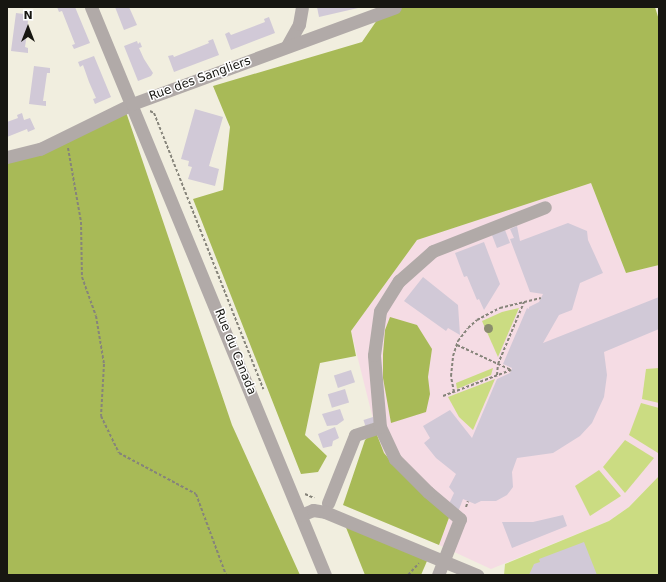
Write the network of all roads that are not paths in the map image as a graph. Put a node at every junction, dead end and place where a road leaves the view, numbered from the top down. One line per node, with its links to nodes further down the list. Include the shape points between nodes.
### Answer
1 (91, 7): 5 (street)
2 (302, 7): 4 (street, via 299,24)
3 (395, 7): 4 (street, Rue des Sangliers)
4 (287, 46): 5 (street, Rue des Sangliers)
5 (132, 104): 6 (street, Rue des Sangliers, via 40,149); 10 (street, Rue du Canada)
6 (7, 157)
7 (545, 207): 8 (street, via 433,251 399,281 380,311 374,355)
8 (380, 427): 9 (street, via 355,435); 11 (street, via 396,459 428,492 460,519)
9 (328, 503)
10 (306, 513): 11 (street, via 325,512); 12 (street, Rue du Canada)
11 (444, 562): 13 (street); 14 (street)
12 (324, 575)
13 (438, 575)
14 (477, 575)

